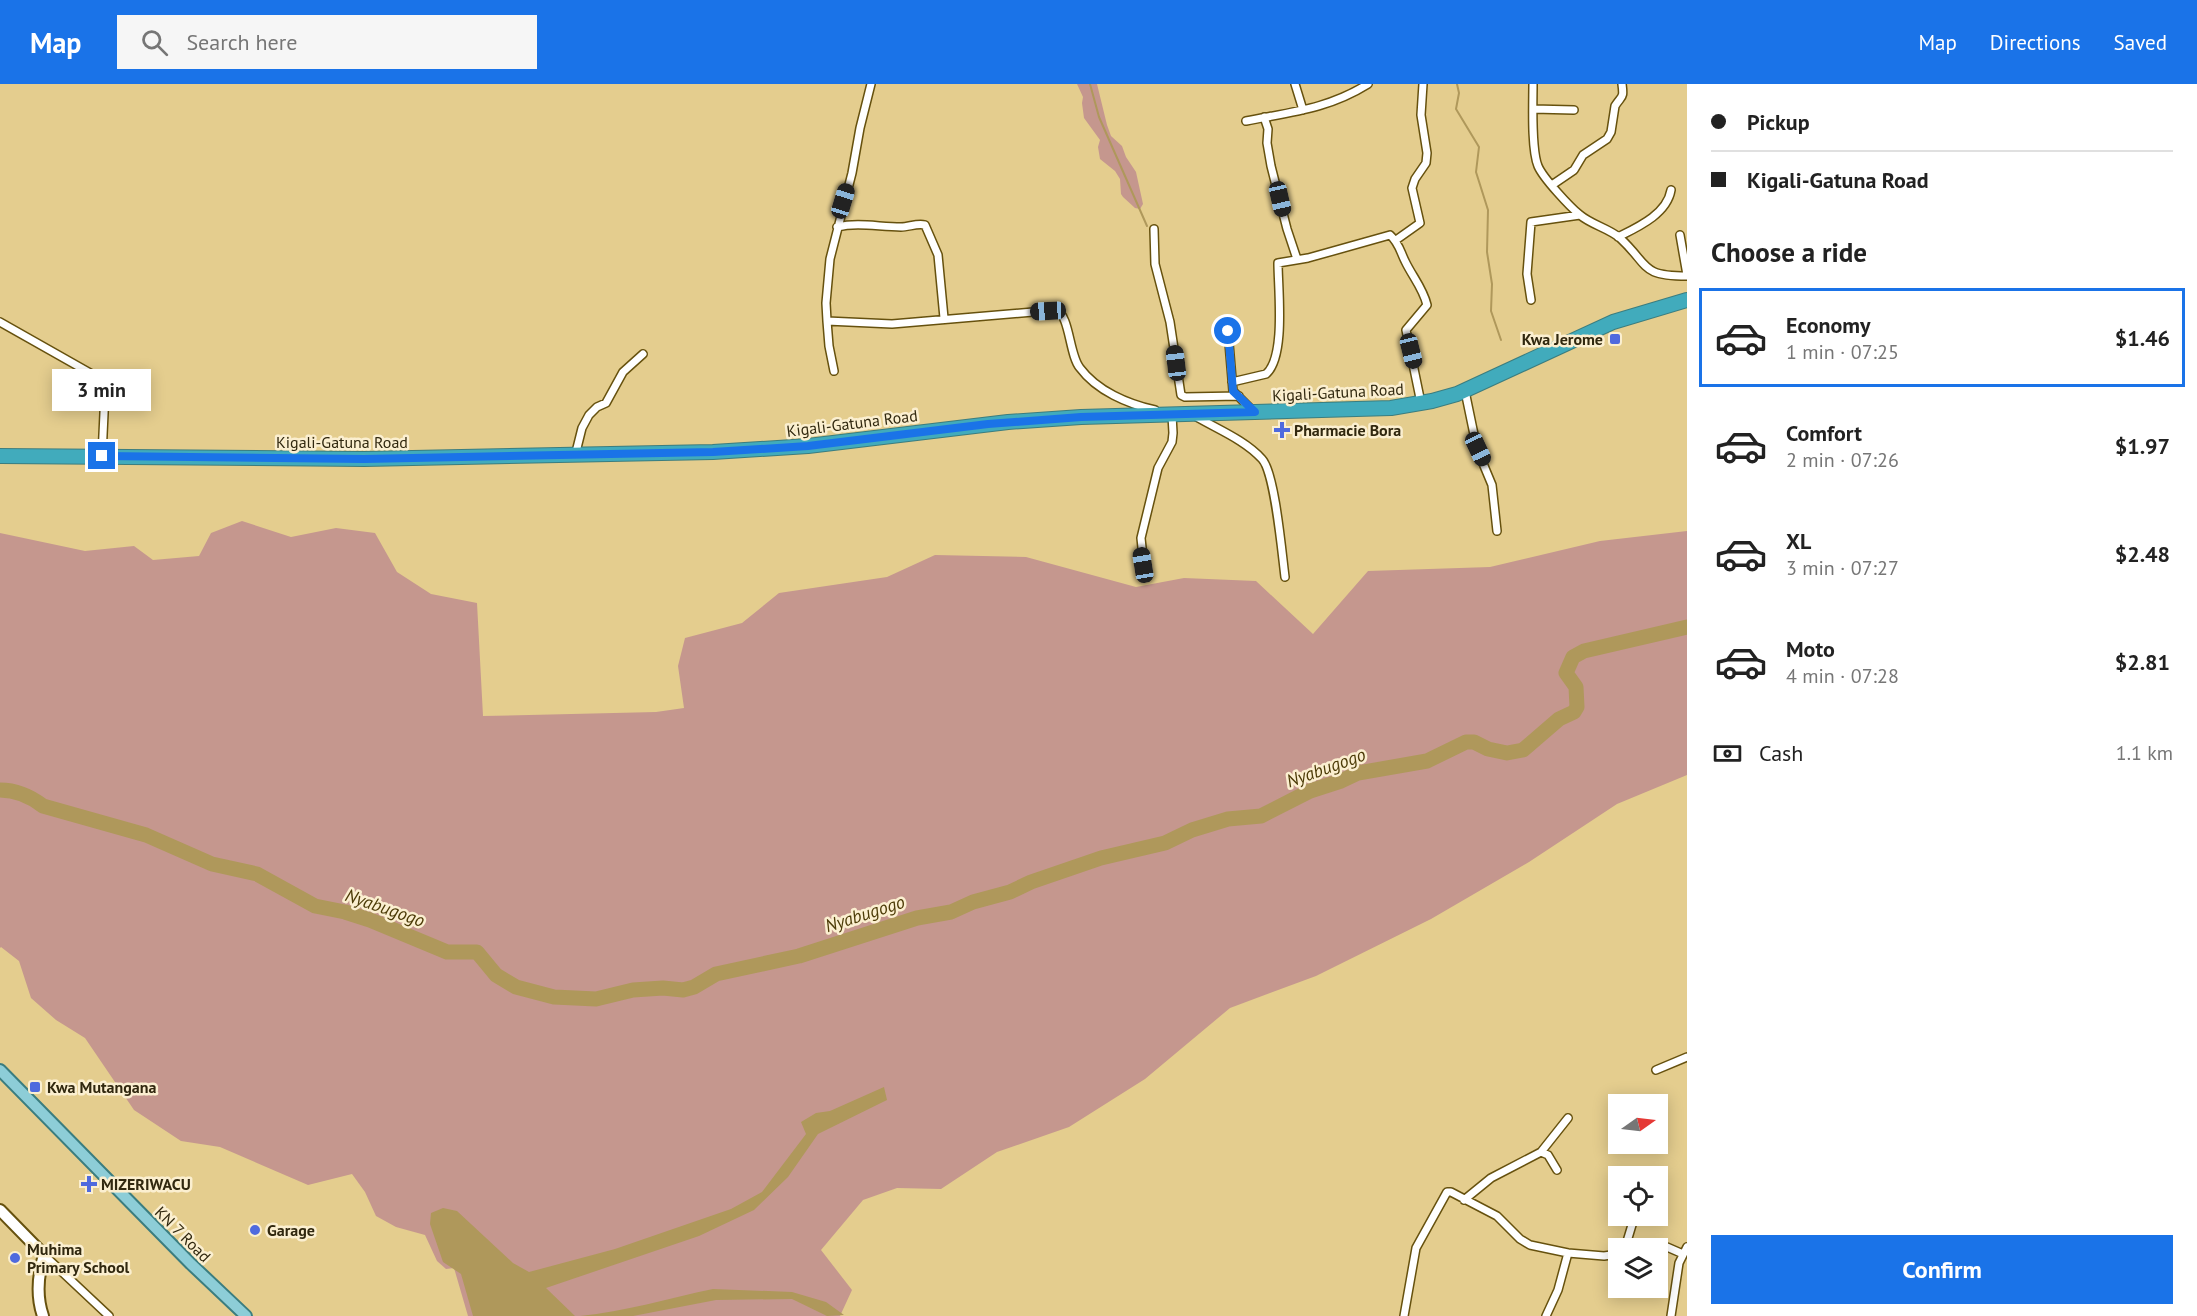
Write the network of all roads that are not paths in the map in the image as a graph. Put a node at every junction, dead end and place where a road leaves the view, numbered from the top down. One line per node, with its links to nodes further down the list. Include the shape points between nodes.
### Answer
1 (871, 84): 15 (street)
2 (1295, 84): 8 (street)
3 (1368, 84): 8 (street, via 1344,98)
4 (1423, 84): 19 (street, via 1421,115 1426,163 1412,188 1420,223)
5 (1533, 84): 7 (street)
6 (1622, 84): 12 (street, via 1622,100 1615,106 1607,139 1583,154 1574,170)
7 (1533, 109): 9 (street); 12 (street, via 1537,163)
8 (1304, 110): 10 (street)
9 (1574, 110)
10 (1264, 117): 11 (street); 20 (street, via 1271,166)
11 (1246, 121)
12 (1551, 186): 14 (street)
13 (1671, 190): 18 (street, via 1664,205 1644,225)
14 (1580, 215): 18 (street); 22 (street, via 1531,222 1527,274)
15 (837, 227): 24 (street, via 925,225 938,255); 25 (street, via 827,281)
16 (1154, 229): 32 (street, via 1155,264 1169,314 1180,395)
17 (1680, 235): 21 (street)
18 (1618, 237): 21 (street, via 1652,272 1662,276)
19 (1396, 240): 20 (street, via 1390,235); 33 (street, via 1427,305 1406,330)
20 (1297, 259): 30 (street, via 1278,263 1280,328 1271,370)
21 (1687, 275)
22 (1531, 300)
23 (1687, 300): 31 (highway, Kigali-Gatuna Road, via 1613,322)
24 (944, 318): 25 (street, via 892,324); 36 (street, via 1056,309 1060,311 1078,367 1129,404)
25 (826, 321): 29 (street)
26 (0, 322): 39 (street, via 99,378 105,392)
27 (1228, 331): 30 (street)
28 (643, 354): 40 (street, via 623,372 606,403 589,415)
29 (834, 371)
30 (1232, 382): 32 (street, via 1233,391)
31 (1465, 391): 33 (highway, Kigali-Gatuna Road); 42 (street, via 1475,441 1492,485)
32 (1239, 396): 34 (street)
33 (1421, 403): 34 (highway, Kigali-Gatuna Road, via 1391,408)
34 (1255, 412): 35 (highway, Kigali-Gatuna Road)
35 (1191, 414): 36 (highway, Kigali-Gatuna Road); 44 (street, via 1263,460 1270,477)
36 (1172, 415): 37 (highway, Kigali-Gatuna Road, via 1029,420 808,446); 43 (street, via 1172,442 1158,468 1141,538)
37 (683, 453): 40 (highway, Kigali-Gatuna Road); 41 (highway, Kigali-Gatuna Road, via 540,465 376,468)
38 (0, 456): 39 (highway, Kigali-Gatuna Road)
39 (102, 456): 40 (highway, Kigali-Gatuna Road)
40 (575, 456)
41 (0, 462)
42 (1497, 531)
43 (1145, 577)
44 (1285, 577)
45 (1687, 1057): 47 (street)
46 (0, 1070): 60 (main road, KN 7 Road)
47 (1656, 1070)
48 (1568, 1118): 49 (street)
49 (1541, 1152): 50 (street, via 1548,1155); 51 (street, via 1491,1178)
50 (1557, 1170)
51 (1464, 1200): 55 (street, via 1497,1216 1530,1245); 61 (street, via 1448,1192 1416,1248)
52 (0, 1210): 56 (street)
53 (1668, 1247): 54 (street)
54 (1685, 1250): 63 (street, via 1679,1263)
55 (1568, 1253): 57 (street); 62 (street)
56 (44, 1255): 58 (street, via 38,1289); 59 (street)
57 (1608, 1255)
58 (44, 1316)
59 (109, 1316)
60 (246, 1316)
61 (1404, 1316)
62 (1546, 1316)
63 (1671, 1316)

